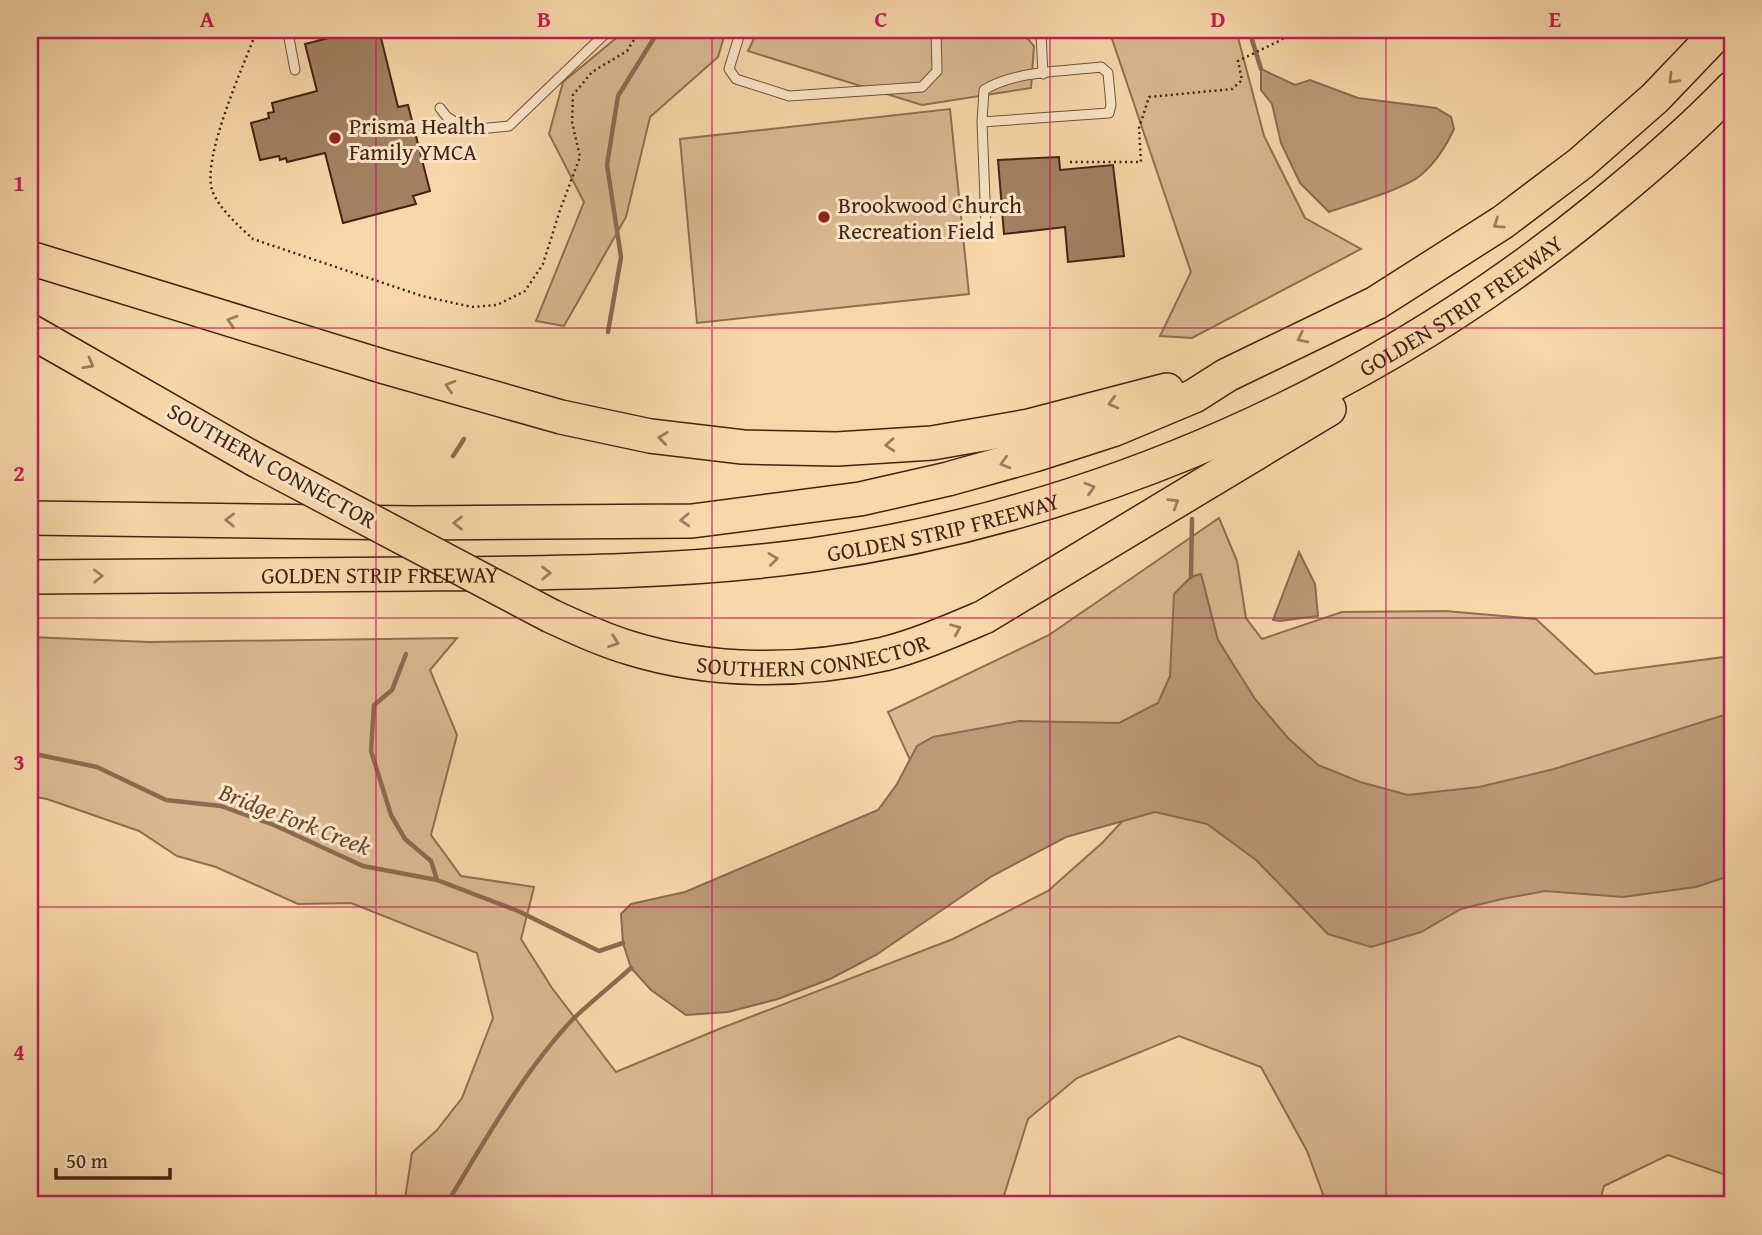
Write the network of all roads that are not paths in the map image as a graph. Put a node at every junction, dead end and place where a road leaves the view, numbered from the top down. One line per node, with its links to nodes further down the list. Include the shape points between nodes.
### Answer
1 (290, 30): 7 (lane)
2 (609, 30): 10 (lane, via 509,126 468,130)
3 (741, 30): 4 (lane, via 729,69 736,79 789,96 922,87 937,71)
4 (936, 30)
5 (1720, 30): 16 (highway, GOLDEN STRIP FREEWAY, one-way to 16, via 1655,98 1581,163 1503,222 1376,303)
6 (1040, 31): 8 (lane)
7 (295, 70)
8 (1043, 74): 11 (lane, via 996,83 984,90); 11 (lane, via 1101,67 1108,73 1109,113)
9 (1732, 88): 13 (highway, GOLDEN STRIP FREEWAY, via 1684,135)
10 (440, 108)
11 (982, 122): 12 (lane)
12 (986, 225)
13 (1558, 241): 15 (highway, SOUTHERN CONNECTOR, one-way to 13, bridge, via 254,459 602,638 698,664 794,666 884,654 984,617 1490,306); 18 (highway, GOLDEN STRIP FREEWAY, one-way to 13, via 632,571 813,555 909,537 994,517 1153,467 1291,407 1389,354)
14 (30, 258): 16 (highway, one-way to 14, via 1029,426 932,443 836,449 743,447 650,436 561,417)
15 (30, 331)
16 (1227, 375): 17 (highway, GOLDEN STRIP FREEWAY, one-way to 17, via 1194,396 1139,419 948,479 860,499 692,521)
17 (30, 518)
18 (30, 577)

